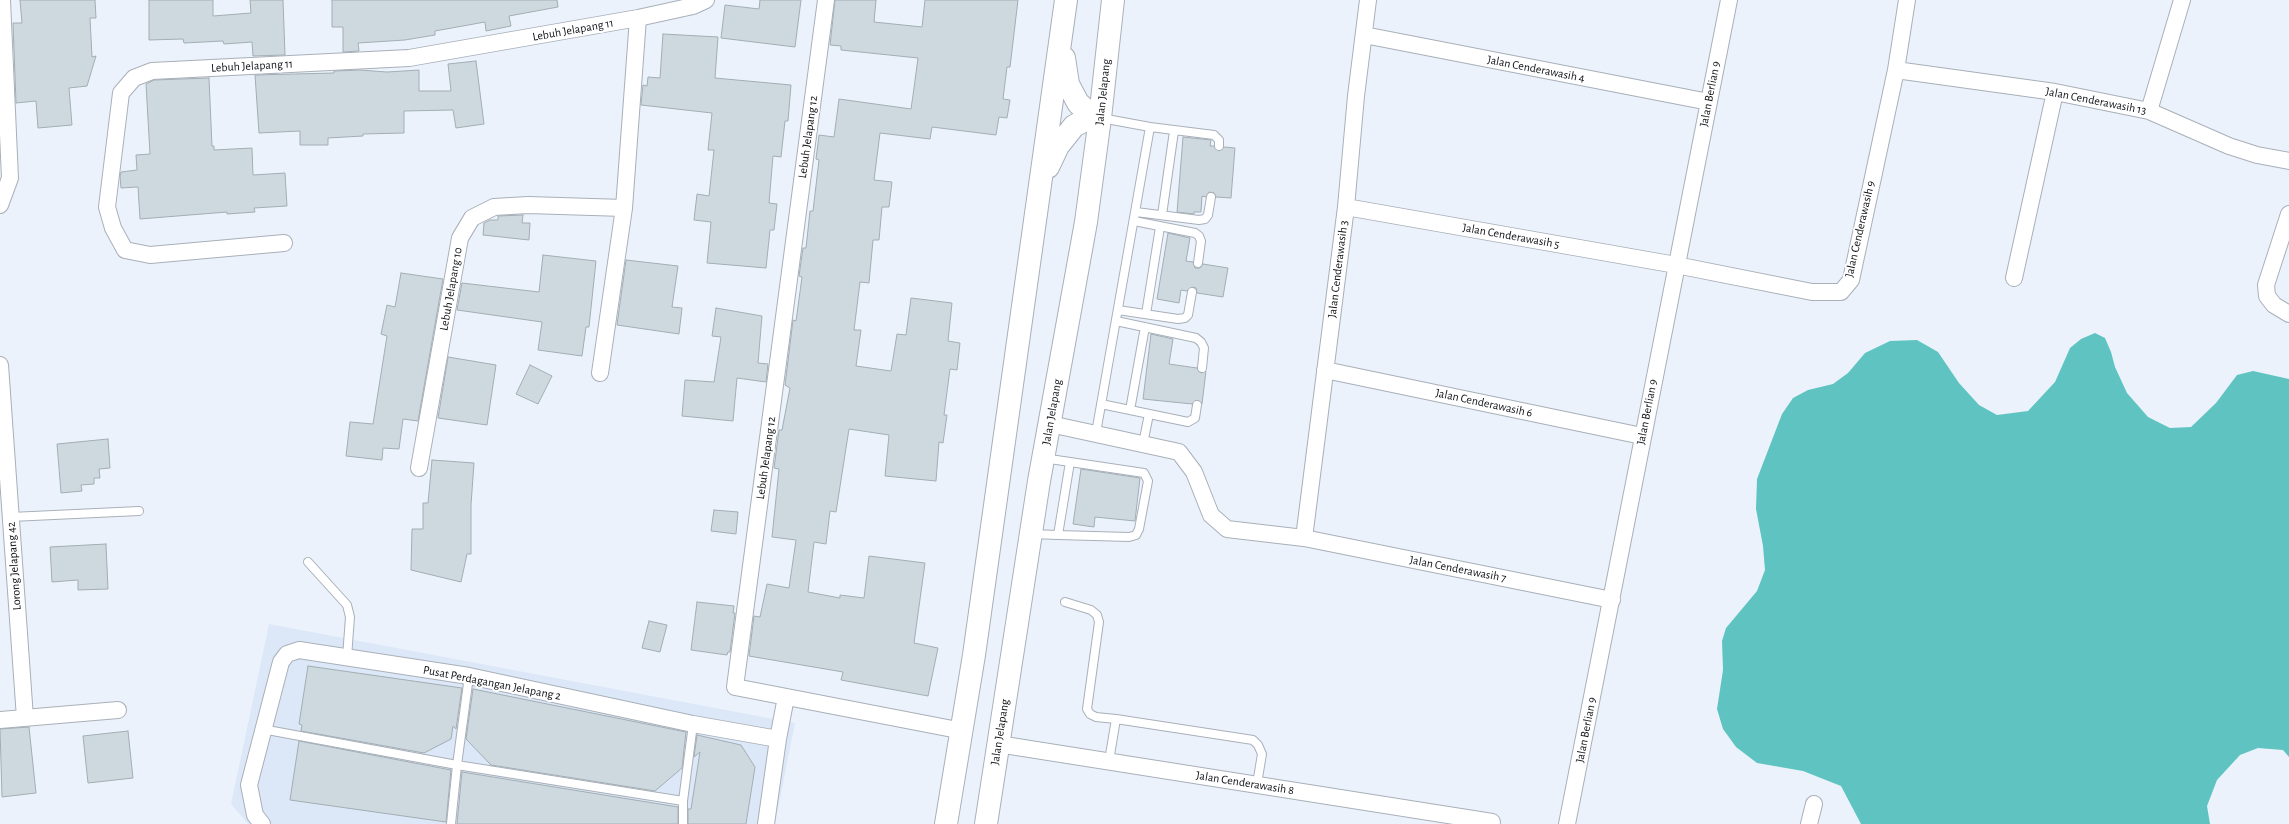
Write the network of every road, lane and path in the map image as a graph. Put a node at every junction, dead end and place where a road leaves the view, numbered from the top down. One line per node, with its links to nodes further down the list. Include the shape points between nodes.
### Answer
1 (2, 0): 24 (street, via 10,178)
2 (706, 0): 10 (street, Lebuh Jelapang 11, via 693,6)
3 (826, 0): 67 (street, Lebuh Jelapang 12, via 736,687)
4 (1066, 0): 11 (main road)
5 (1113, 0): 17 (main road, Jalan Jelapang)
6 (1368, 0): 12 (street, Jalan Cenderawasih 3)
7 (1729, 0): 15 (street, Jalan Berlian 9)
8 (1907, 0): 13 (street, Jalan Cenderawasih 9)
9 (2182, 0): 16 (street)
10 (638, 18): 26 (street); 32 (street, Lebuh Jelapang 11, via 409,58 152,72 134,78 122,93 107,207 113,228 126,250 150,255)
11 (1062, 34): 17 (main road, via 1066,74 1072,94 1083,108); 22 (main road)
12 (1364, 35): 15 (street, Jalan Cenderawasih 4); 25 (street, Jalan Cenderawasih 3)
13 (1896, 70): 14 (street, Jalan Cenderawasih 13); 34 (street, Jalan Cenderawasih 9, via 1851,280 1840,292 1812,292)
14 (2055, 92): 16 (street, Jalan Cenderawasih 13); 35 (street)
15 (1709, 102): 34 (street, Jalan Berlian 9)
16 (2149, 111): 21 (street, Jalan Cenderawasih 13, via 2229,146)
17 (1100, 118): 18 (lane); 22 (main road, via 1085,120 1069,131 1054,152); 50 (main road, Jalan Jelapang, via 1086,222)
18 (1150, 127): 19 (lane); 27 (lane)
19 (1174, 131): 20 (lane, via 1214,135 1219,140); 29 (lane)
20 (1218, 146)
21 (2289, 161)
22 (1040, 189): 74 (main road)
23 (1211, 197): 29 (lane, via 1205,219)
24 (0, 205)
25 (1346, 207): 34 (street, Jalan Cenderawasih 5); 44 (street, Jalan Cenderawasih 3)
26 (624, 208): 45 (street); 56 (street, Lebuh Jelapang 10, via 528,205 494,207 472,218 460,238)
27 (1136, 212): 29 (lane); 30 (lane)
28 (2289, 214): 39 (street, via 2266,285 2267,296 2274,305)
29 (1162, 215)
30 (1134, 221): 31 (lane); 37 (lane)
31 (1160, 226): 33 (lane, via 1199,236 1201,241); 38 (lane)
32 (284, 243)
33 (1198, 263)
34 (1676, 265): 52 (street, Jalan Berlian 9)
35 (2014, 278)
36 (1192, 292): 38 (lane, via 1188,315 1185,318)
37 (1118, 310): 38 (lane); 40 (lane)
38 (1146, 314)
39 (2289, 314)
40 (1116, 321): 41 (lane); 46 (lane)
41 (1146, 327): 43 (lane, via 1196,338 1204,348); 48 (lane)
42 (0, 365): 58 (street, Lorong Jelapang 42)
43 (1202, 368)
44 (1325, 370): 52 (street, Jalan Cenderawasih 6); 61 (street, Jalan Cenderawasih 3)
45 (600, 373)
46 (1101, 404): 48 (lane); 51 (lane)
47 (1197, 405): 49 (lane, via 1192,421)
48 (1130, 410): 49 (lane)
49 (1149, 414): 53 (lane)
50 (1050, 424): 51 (street, Jalan Cenderawasih 7); 54 (main road, Jalan Jelapang)
51 (1096, 434): 53 (street, Jalan Cenderawasih 7)
52 (1642, 436): 63 (street, Jalan Berlian 9)
53 (1143, 444): 61 (street, Jalan Cenderawasih 7, via 1178,452 1194,472 1211,515 1227,529)
54 (1043, 458): 55 (lane); 59 (main road, Jalan Jelapang)
55 (1070, 462): 60 (lane); 60 (lane, via 1144,473 1148,481 1136,535 1129,537)
56 (418, 468)
57 (139, 511): 58 (lane)
58 (11, 517): 69 (street, Lorong Jelapang 42)
59 (1030, 534): 60 (lane); 76 (main road, Jalan Jelapang)
60 (1058, 534)
61 (1304, 538): 63 (street, Jalan Cenderawasih 7)
62 (308, 562): 65 (lane, via 347,605 350,618)
63 (1612, 600): 89 (street, Jalan Berlian 9)
64 (1065, 602): 70 (lane, via 1091,610 1097,615 1087,709 1096,717)
65 (347, 657): 66 (street, Pusat Perdagangan Jelapang 2); 73 (street, Pusat Perdagangan Jelapang 2, via 299,650 287,654 281,662)
66 (469, 676): 72 (street, Pusat Perdagangan Jelapang 2); 78 (lane)
67 (786, 698): 74 (street, Lebuh Jelapang 12); 75 (street)
68 (118, 710): 69 (street)
69 (25, 718): 71 (street)
70 (1116, 719): 77 (lane); 79 (lane, via 1253,740 1262,754)
71 (0, 720)
72 (693, 724): 75 (street, Pusat Perdagangan Jelapang 2); 80 (lane)
73 (262, 729): 78 (lane); 82 (street, Pusat Perdagangan Jelapang 2, via 249,786)
74 (963, 731): 87 (main road)
75 (778, 739): 86 (street)
76 (998, 744): 77 (street, Jalan Cenderawasih 8); 88 (main road, Jalan Jelapang)
77 (1108, 761): 79 (street, Jalan Cenderawasih 8)
78 (457, 765): 80 (lane); 84 (lane)
79 (1257, 784): 83 (street, Jalan Cenderawasih 8)
80 (683, 801): 85 (lane)
81 (1814, 804): 90 (street)
82 (258, 820)
83 (1492, 822)
84 (451, 824)
85 (683, 824)
86 (766, 824)
87 (946, 824)
88 (986, 824)
89 (1567, 824)
90 (1808, 824)

